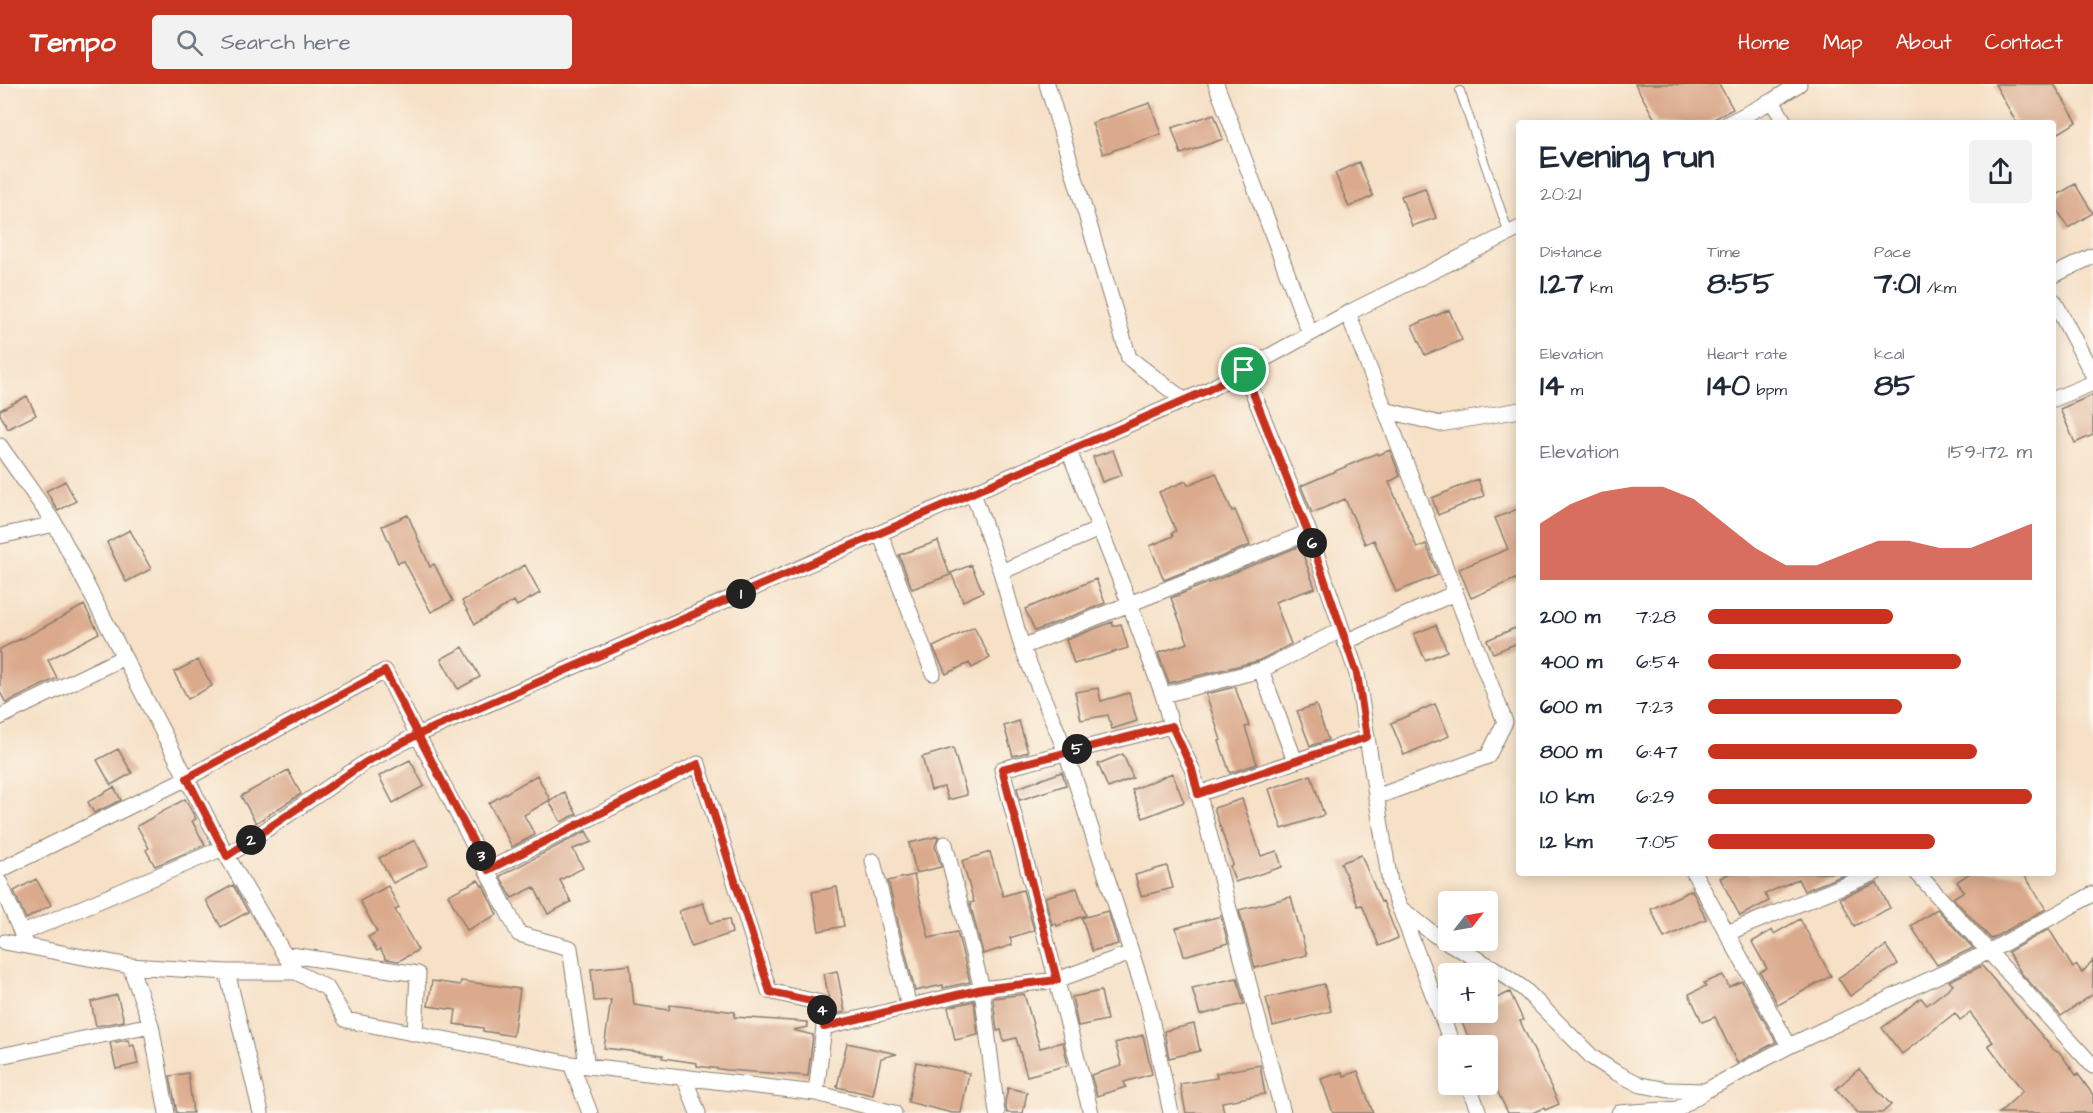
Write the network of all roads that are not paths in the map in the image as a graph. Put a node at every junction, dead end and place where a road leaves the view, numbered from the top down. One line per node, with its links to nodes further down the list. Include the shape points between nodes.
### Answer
1 (1047, 84): 18 (street, via 1129,358)
2 (1216, 84): 13 (street)
3 (1798, 84): 5 (street)
4 (1460, 91): 8 (lane)
5 (1772, 101): 6 (street); 7 (street)
6 (1735, 120)
7 (1783, 120)
8 (1514, 231): 12 (street)
9 (2093, 256): 10 (street)
10 (2056, 274)
11 (2056, 305): 15 (street)
12 (1348, 313): 13 (street); 19 (street)
13 (1310, 334): 14 (street)
14 (1244, 370): 18 (street); 26 (street)
15 (2093, 375)
16 (2093, 383): 17 (street)
17 (2056, 398)
18 (1185, 401): 22 (street)
19 (1385, 410): 20 (street, via 1440,424); 30 (street)
20 (1516, 411)
21 (0, 446): 24 (street)
22 (1069, 451): 23 (street); 25 (street)
23 (973, 492): 27 (street); 29 (street)
24 (55, 524): 28 (street); 34 (street)
25 (1099, 529): 29 (street); 31 (street)
26 (1308, 532): 31 (street); 32 (street)
27 (880, 533): 36 (street); 40 (street)
28 (0, 536)
29 (1000, 572): 33 (street)
30 (1455, 593): 32 (street); 46 (street, via 1505,722 1488,756)
31 (1130, 605): 33 (street); 37 (street)
32 (1343, 636): 35 (street); 41 (street, via 1357,674)
33 (1022, 647): 42 (street)
34 (124, 657): 38 (street); 44 (street)
35 (1261, 670): 37 (street); 43 (street)
36 (933, 673)
37 (1163, 695): 39 (street)
38 (0, 717)
39 (1172, 726): 42 (street); 45 (street, via 1192,769)
40 (417, 735): 44 (street, via 385,671); 48 (street, via 366,762); 51 (street)
41 (1367, 737): 43 (street); 46 (street)
42 (1066, 752): 62 (street); 67 (street, via 1002,769)
43 (1295, 761): 45 (street)
44 (187, 778): 48 (street); 50 (street)
45 (1198, 794): 91 (street)
46 (1376, 797): 57 (street, via 1390,884)
47 (945, 844): 68 (street)
48 (225, 852): 59 (street); 63 (street)
49 (873, 861): 69 (street)
50 (0, 870)
51 (488, 870): 71 (street, via 698,764 770,992 821,1003); 77 (street, via 519,934 570,948)
52 (1696, 876): 58 (street)
53 (1868, 876): 58 (street)
54 (1920, 876): 61 (street)
55 (0, 883): 59 (street)
56 (2093, 894): 61 (street)
57 (1400, 908): 73 (street); 79 (street, via 1524,989 1593,1058 1615,1072 1641,1085)
58 (1727, 933): 74 (street)
59 (25, 940): 60 (street); 64 (street)
60 (5, 942)
61 (1990, 951): 74 (street); 76 (street)
62 (1131, 953): 67 (street); 90 (street, via 1148,1004)
63 (284, 954): 66 (street); 72 (street, via 418,974)
64 (130, 966): 65 (street); 70 (street)
65 (227, 972): 66 (street); 85 (street)
66 (296, 972): 72 (street, via 327,988 346,1020)
67 (1057, 980): 68 (street); 89 (street)
68 (982, 989): 69 (street); 88 (street)
69 (909, 1007): 71 (street)
70 (150, 1025): 75 (street); 84 (street)
71 (824, 1027): 80 (street)
72 (415, 1034): 77 (street)
73 (1449, 1035)
74 (1789, 1046): 79 (street)
75 (0, 1056)
76 (2091, 1060)
77 (579, 1065): 78 (street); 83 (street)
78 (684, 1077): 80 (street); 86 (street)
79 (1705, 1091): 82 (street)
80 (816, 1093): 87 (street)
81 (1472, 1095): 92 (street)
82 (1675, 1111): 93 (street)
83 (587, 1112)
84 (167, 1113)
85 (261, 1113)
86 (698, 1113)
87 (894, 1113)
88 (997, 1113)
89 (1091, 1113)
90 (1171, 1113)
91 (1283, 1113)
92 (1479, 1113)
93 (1619, 1113)

